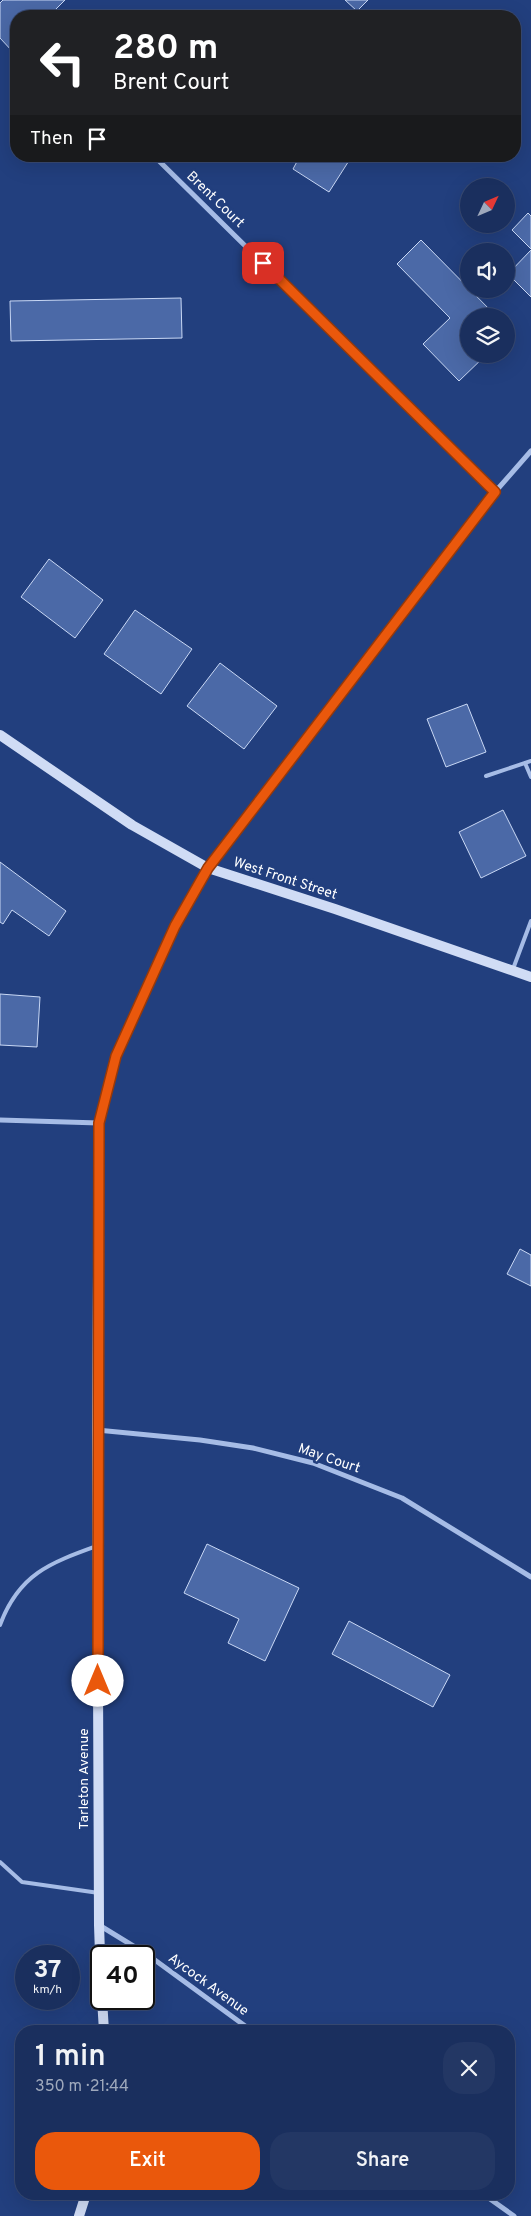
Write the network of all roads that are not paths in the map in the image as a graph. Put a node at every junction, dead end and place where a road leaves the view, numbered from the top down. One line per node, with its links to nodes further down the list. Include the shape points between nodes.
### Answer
1 (160, 162): 3 (street, Brent Court)
2 (531, 451): 3 (street, Tarleton Avenue)
3 (495, 492): 9 (street, Tarleton Avenue)
4 (0, 735): 9 (street, West Front Street, via 132,825)
5 (531, 760): 6 (lane)
6 (525, 763): 7 (lane); 8 (lane)
7 (486, 776)
8 (531, 777)
9 (208, 868): 11 (street, West Front Street); 14 (street, Tarleton Avenue, via 175,926 116,1056)
10 (531, 921): 11 (lane)
11 (512, 971): 12 (street, West Front Street)
12 (531, 977)
13 (0, 1120): 14 (street)
14 (99, 1123): 15 (street, Tarleton Avenue)
15 (97, 1430): 16 (street, Tarleton Avenue); 17 (street, May Court, via 253,1448 313,1463 402,1498)
16 (97, 1546): 18 (lane, via 55,1561 34,1575 16,1593); 20 (street, Tarleton Avenue)
17 (531, 1576)
18 (0, 1625)
19 (0, 1862): 20 (lane, via 22,1882)
20 (99, 1893): 21 (street, Tarleton Avenue)
21 (98, 1925): 22 (street, Tarleton Avenue); 25 (street, Aycock Avenue, via 148,1954)
22 (99, 1945)
23 (103, 2010): 24 (street)
24 (104, 2025)
25 (244, 2025)
26 (84, 2200): 28 (street)
27 (491, 2200): 29 (street)
28 (79, 2216)
29 (514, 2216)

